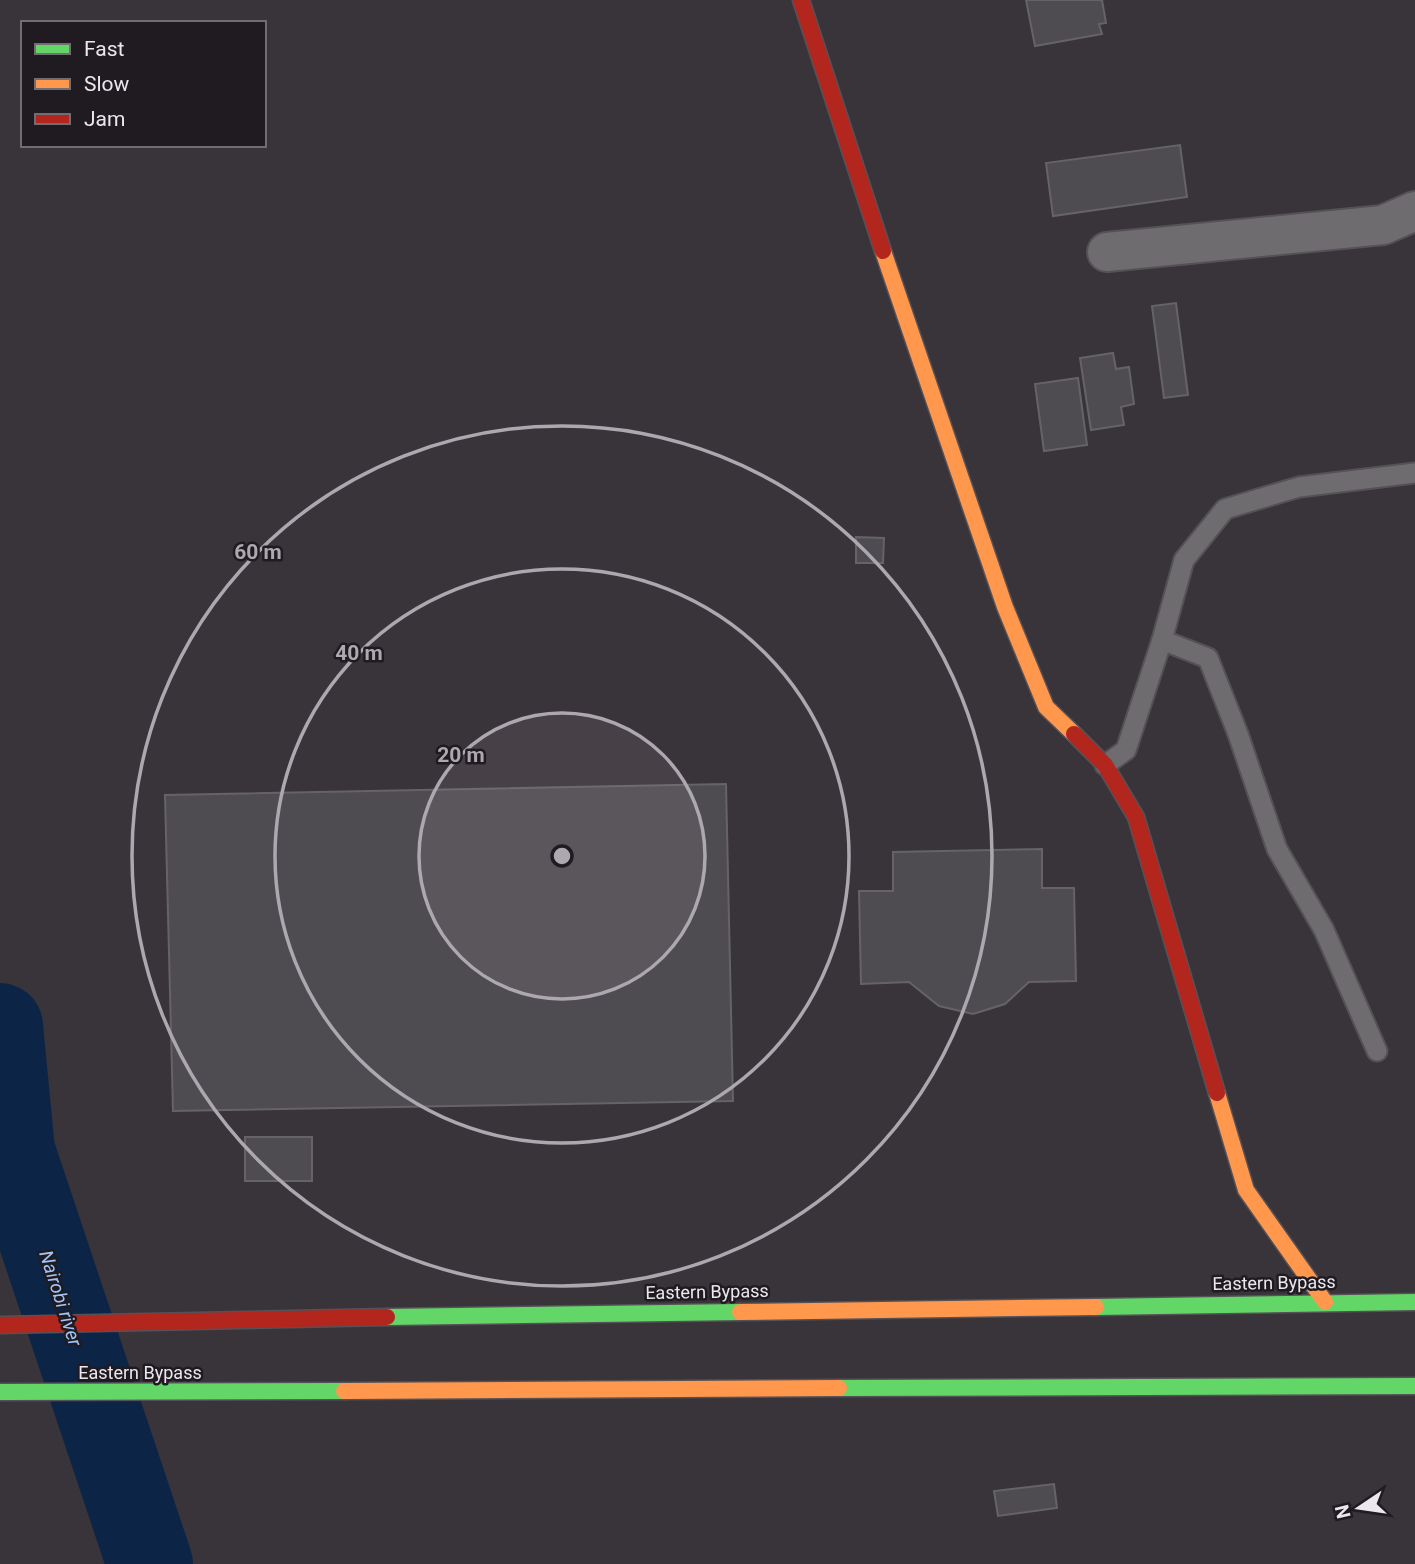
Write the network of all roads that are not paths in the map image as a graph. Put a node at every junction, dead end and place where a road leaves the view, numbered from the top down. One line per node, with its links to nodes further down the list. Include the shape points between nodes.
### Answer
1 (802, 0): 6 (main road, via 1004,607 1046,707)
2 (1415, 211): 3 (street, via 1383,225)
3 (1107, 252)
4 (1415, 473): 5 (lane, via 1299,488 1225,509 1184,560)
5 (1162, 640): 6 (lane, via 1126,750); 7 (lane, via 1209,658 1277,849 1324,930)
6 (1104, 765): 8 (main road, via 1136,817 1247,1190)
7 (1377, 1051)
8 (1325, 1302): 9 (main road, Eastern Bypass); 10 (main road, Eastern Bypass)
9 (1415, 1302)
10 (0, 1325)
11 (1415, 1386): 12 (main road, Eastern Bypass)
12 (0, 1392)

